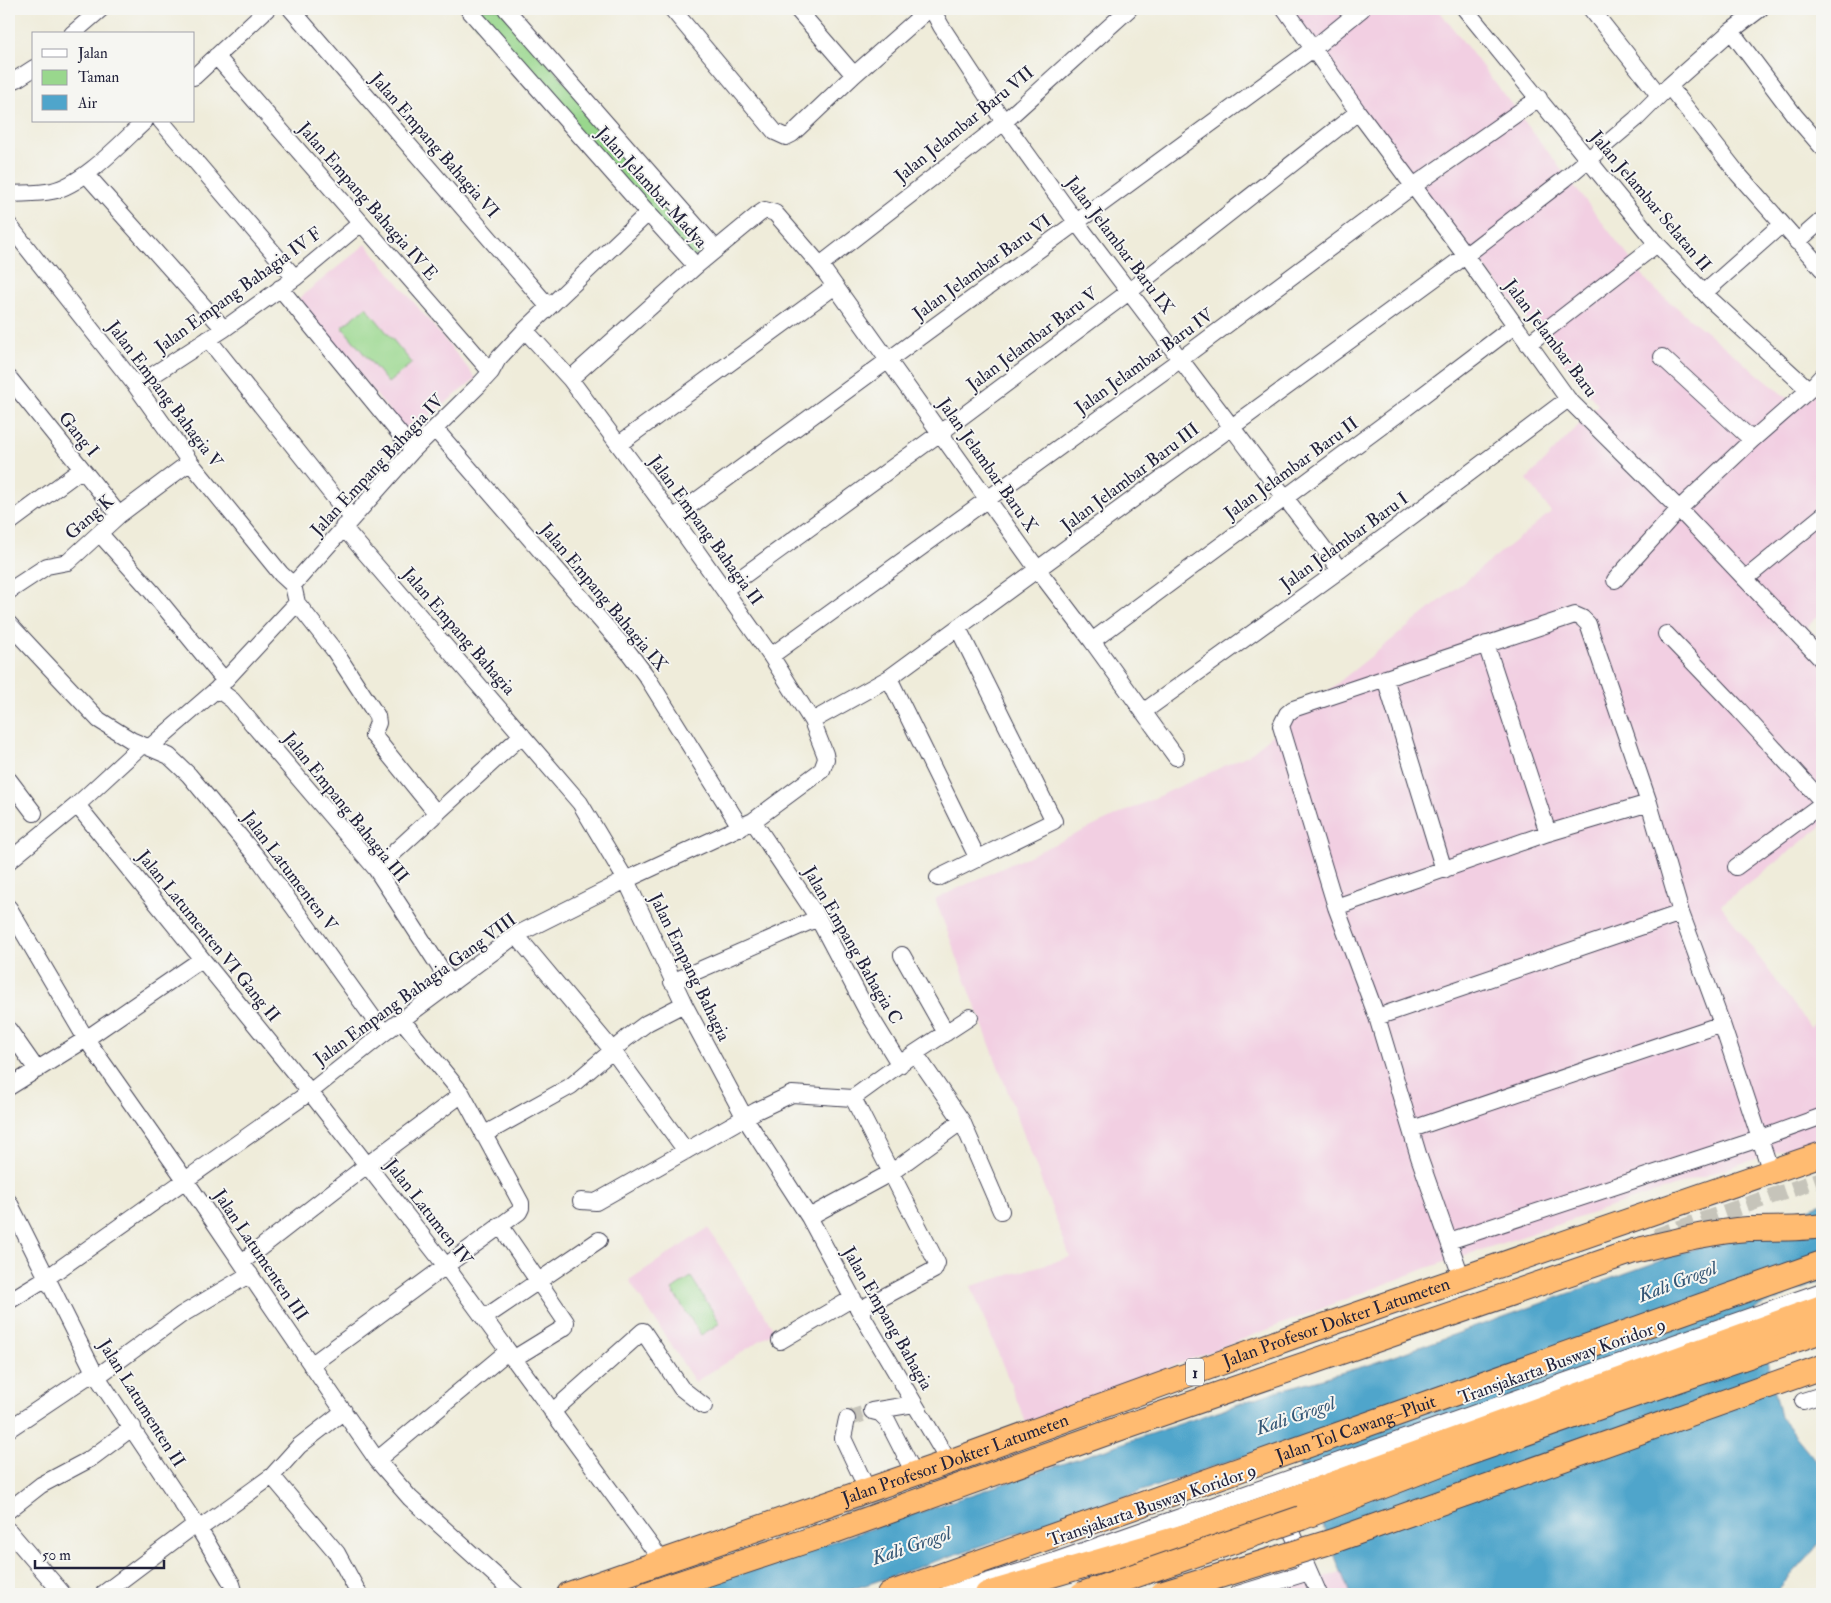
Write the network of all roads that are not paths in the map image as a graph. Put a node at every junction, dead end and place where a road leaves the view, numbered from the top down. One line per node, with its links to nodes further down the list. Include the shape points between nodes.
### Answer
1 (101, 9): 16 (street)
2 (267, 9): 18 (street)
3 (291, 9): 52 (street, Jalan Empang Bahagia VI)
4 (468, 9): 34 (street, Jalan Jelambar Madya)
5 (506, 9): 42 (street, Jalan Jelambar Madya)
6 (672, 9): 20 (street, via 775,132 786,137)
7 (797, 9): 20 (street)
8 (931, 9): 20 (street); 28 (street, Jalan Jelambar Baru IX)
9 (1129, 9): 28 (street, Jalan Jelambar Baru VII)
10 (1285, 9): 17 (street, Jalan Jelambar Baru)
11 (1362, 9): 17 (street, Jalan Jelambar Baru VI)
12 (1466, 9): 24 (street, Jalan Jelambar Selatan II)
13 (1591, 9): 23 (street)
14 (1749, 12): 15 (street, Jalan Jelambar Baru III)
15 (1731, 31): 23 (street, Jalan Jelambar Baru III); 29 (street)
16 (74, 32)
17 (1314, 48): 25 (street, Jalan Jelambar Baru); 37 (street, Jalan Jelambar Baru VI)
18 (216, 56): 21 (street); 36 (street, Jalan Empang Bahagia IV E)
19 (32, 69): 22 (street)
20 (854, 75)
21 (195, 76)
22 (9, 82)
23 (1664, 90): 30 (street, Jalan Jelambar Baru III, via 1636,119); 38 (street)
24 (1539, 98): 30 (street, Jalan Jelambar Selatan II); 32 (street, Jalan Jelambar Baru IV)
25 (1358, 112): 32 (street, Jalan Jelambar Baru); 50 (street, Jalan Jelambar Baru V)
26 (144, 122): 31 (street)
27 (162, 122): 47 (street)
28 (1004, 122): 37 (street, Jalan Jelambar Baru IX); 44 (street, Jalan Jelambar Baru VII)
29 (1822, 147)
30 (1588, 159): 41 (street, Jalan Jelambar Selatan II); 43 (street, Jalan Jelambar Baru III)
31 (86, 174): 33 (street, via 63,188); 54 (street)
32 (1414, 186): 43 (street, Jalan Jelambar Baru); 59 (street, Jalan Jelambar Baru IV)
33 (9, 194)
34 (648, 214): 45 (street, Jalan Jelambar Madya); 52 (street, Jalan Empang Bahagia IV)
35 (1822, 220): 40 (street)
36 (362, 223): 47 (street, Jalan Empang Bahagia IV F); 61 (street, Jalan Empang Bahagia IV E)
37 (1077, 223): 50 (street, Jalan Jelambar Baru IX); 60 (street, Jalan Jelambar Baru VI)
38 (1782, 224): 40 (street); 51 (street)
39 (9, 225): 65 (street, Jalan Empang Bahagia V)
40 (1797, 242): 46 (street)
41 (1657, 244): 51 (street, Jalan Jelambar Selatan II); 57 (street)
42 (716, 249): 44 (street, Jalan Jelambar Baru X, via 766,210 775,213); 45 (street, Jalan Jelambar Madya)
43 (1465, 255): 53 (street, Jalan Jelambar Baru); 68 (street, Jalan Jelambar Baru III)
44 (820, 265): 48 (street, Jalan Jelambar Baru X)
45 (696, 266): 64 (street)
46 (1822, 269)
47 (295, 278): 49 (street, Jalan Empang Bahagia IV F)
48 (835, 286): 60 (street, Jalan Jelambar Baru X); 72 (street)
49 (280, 288): 54 (street, Jalan Empang Bahagia IV F); 73 (street)
50 (1130, 291): 59 (street, Jalan Jelambar Baru IX); 70 (street, Jalan Jelambar Baru V)
51 (1704, 293): 66 (street, Jalan Jelambar Selatan II)
52 (548, 306): 55 (street, Jalan Empang Bahagia IV)
53 (1514, 326): 57 (street, Jalan Jelambar Baru); 76 (street, Jalan Jelambar Baru II)
54 (224, 329): 56 (street, Jalan Empang Bahagia IV F)
55 (525, 330): 61 (street, Jalan Empang Bahagia IV, via 498,359); 64 (street, Jalan Empang Bahagia II)
56 (208, 340): 65 (street, Jalan Empang Bahagia IV F); 83 (street, Jalan Empang Bahagia, via 338,502)
57 (1528, 344): 67 (street, Jalan Jelambar Baru)
58 (1662, 357): 71 (street)
59 (1181, 359): 68 (street, Jalan Jelambar Baru IX); 77 (street, Jalan Jelambar Baru IV)
60 (888, 360): 70 (street, Jalan Jelambar Baru X); 82 (street, Jalan Jelambar Baru VI)
61 (491, 372): 69 (street, Jalan Empang Bahagia IV)
62 (1822, 376): 66 (street)
63 (9, 378): 75 (street, Gang I)
64 (570, 379): 72 (street, Jalan Empang Bahagia II)
65 (136, 386): 74 (street, Jalan Empang Bahagia V)
66 (1809, 390): 71 (street)
67 (1568, 399): 78 (street, Jalan Jelambar Baru); 86 (street, Jalan Jelambar Baru I)
68 (1232, 426): 76 (street, Jalan Jelambar Baru IX); 85 (street, Jalan Jelambar Baru III)
69 (435, 429): 73 (street, Jalan Empang Bahagia IV); 115 (street, Jalan Empang Bahagia IX, via 629,653)
70 (940, 433): 77 (street, Jalan Jelambar Baru X); 90 (street, Jalan Jelambar Baru V)
71 (1752, 440): 78 (street)
72 (619, 444): 82 (street, Jalan Empang Bahagia II)
73 (413, 450): 83 (street, Jalan Empang Bahagia IV)
74 (190, 462): 80 (street, Gang K); 89 (street, Jalan Empang Bahagia V)
75 (82, 469): 79 (street); 80 (street, Gang I)
76 (1284, 498): 86 (street, Jalan Jelambar Baru IX); 96 (street, Jalan Jelambar Baru II)
77 (988, 499): 85 (street, Jalan Jelambar Baru X); 98 (street, Jalan Jelambar Baru IV)
78 (1679, 509): 87 (street, Jalan Jelambar Baru); 88 (street)
79 (12, 515)
80 (119, 515): 84 (street, Gang K)
81 (1822, 516): 87 (street)
82 (673, 518): 90 (street, Jalan Empang Bahagia II)
83 (348, 522): 89 (street, Jalan Empang Bahagia IV); 105 (street, Jalan Empang Bahagia)
84 (100, 534): 91 (street, Gang K, via 68,562 47,566); 102 (street, Jalan Empang Bahagia III, via 152,592)
85 (1038, 570): 94 (street, Jalan Jelambar Baru III); 96 (street, Jalan Jelambar Baru X)
86 (1340, 570): 103 (street, Jalan Jelambar Baru I)
87 (1745, 579): 99 (street, Jalan Jelambar Baru)
88 (1615, 580)
89 (293, 585): 92 (street)
90 (724, 590): 98 (street, Jalan Empang Bahagia II)
91 (9, 591)
92 (297, 603): 102 (street); 114 (street, via 334,650 378,716 373,735)
93 (9, 624): 106 (street, Jalan Latumenten V, via 99,720)
94 (958, 628): 100 (street, Jalan Jelambar Baru III); 117 (street, via 1054,821)
95 (1666, 634): 111 (street, via 1740,710)
96 (1092, 641): 103 (street, Jalan Jelambar Baru X)
97 (1486, 644): 101 (street); 110 (street, via 1576,616 1582,618 1588,624); 116 (street)
98 (771, 656): 104 (street, Jalan Empang Bahagia II)
99 (1822, 660)
100 (889, 678): 104 (street, Jalan Jelambar Baru III); 117 (street)
101 (1385, 678): 121 (street); 124 (street, via 1293,709 1282,726)
102 (221, 685): 106 (street); 120 (street, Jalan Empang Bahagia III)
103 (1143, 712): 107 (street, Jalan Jelambar Baru X)
104 (812, 721): 108 (street, Jalan Empang Bahagia II, via 825,754)
105 (522, 735): 114 (street); 123 (street, Jalan Empang Bahagia, via 580,803)
106 (146, 746): 112 (street); 139 (street, Jalan Latumenten V, via 169,756 189,775 261,862)
107 (1176, 757)
108 (822, 770): 115 (street, Jalan Empang Bahagia Gang VIII)
109 (9, 780): 113 (street)
110 (1649, 803): 116 (street); 126 (street)
111 (1822, 803): 119 (street)
112 (77, 805): 118 (street); 130 (street, Jalan Latumenten VI Gang II)
113 (34, 814)
114 (437, 814): 120 (street)
115 (747, 825): 123 (street, Jalan Empang Bahagia Gang VIII); 127 (street, Jalan Empang Bahagia C)
116 (1548, 833): 121 (street)
117 (978, 859): 122 (street)
118 (9, 861)
119 (1736, 867)
120 (376, 869): 132 (street, Jalan Empang Bahagia III)
121 (1444, 870): 124 (street)
122 (938, 878)
123 (626, 880): 128 (street, Jalan Empang Bahagia Gang VIII); 131 (street, Jalan Empang Bahagia)
124 (1336, 907): 135 (street)
125 (9, 908): 141 (street, Jalan Latumenten III)
126 (1681, 912): 135 (street); 137 (street)
127 (818, 918): 131 (street); 144 (street, Jalan Empang Bahagia C, via 867,1011)
128 (516, 935): 132 (street, Jalan Empang Bahagia Gang VIII); 142 (street)
129 (902, 955): 140 (street)
130 (202, 959): 141 (street); 147 (street, Jalan Latumenten VI Gang II)
131 (672, 982): 133 (street, Jalan Empang Bahagia)
132 (450, 983): 136 (street, Jalan Empang Bahagia Gang VIII)
133 (684, 1004): 142 (street, via 647,1023); 151 (street, Jalan Empang Bahagia)
134 (970, 1017): 140 (street)
135 (1377, 1017): 153 (street)
136 (402, 1020): 139 (street, Jalan Empang Bahagia Gang VIII); 148 (street)
137 (1722, 1024): 153 (street); 155 (street)
138 (9, 1030): 145 (street)
139 (384, 1033): 147 (street, Jalan Empang Bahagia Gang VIII)
140 (946, 1033): 143 (street)
141 (86, 1039): 145 (street); 161 (street, Jalan Latumenten III)
142 (613, 1051): 154 (street, via 570,1086); 156 (street)
143 (915, 1053): 144 (street); 152 (street)
144 (900, 1065): 149 (street)
145 (37, 1070): 146 (street)
146 (9, 1087)
147 (310, 1092): 158 (street, Jalan Latumen IV); 161 (street, Jalan Empang Bahagia Gang VIII)
148 (462, 1094): 154 (street); 158 (street)
149 (853, 1098): 151 (street, via 792,1094); 159 (street)
150 (1820, 1117): 155 (street)
151 (745, 1118): 156 (street); 165 (street, Jalan Empang Bahagia)
152 (962, 1121): 159 (street); 164 (street)
153 (1412, 1129): 169 (street)
154 (483, 1135): 166 (street, via 521,1203 519,1212)
155 (1759, 1139): 160 (street); 169 (street)
156 (686, 1151): 163 (street, via 596,1202)
157 (1822, 1154): 160 (highway, Jalan Profesor Dokter Latumeten / 1)
158 (367, 1165): 171 (street, Jalan Latumen IV); 172 (street)
159 (892, 1172): 165 (street); 178 (street, via 937,1266)
160 (1771, 1172): 174 (highway, Jalan Profesor Dokter Latumeten / 1)
161 (186, 1181): 172 (street, Jalan Latumenten III); 173 (street, Jalan Empang Bahagia Gang VIII)
162 (9, 1202): 173 (street, Jalan Latumenten II)
163 (585, 1202)
164 (1001, 1211)
165 (809, 1217): 178 (street, Jalan Empang Bahagia)
166 (500, 1225): 171 (street); 175 (street)
167 (1822, 1226): 214 (highway, via 1708,1234 1634,1251)
168 (599, 1240): 175 (street)
169 (1449, 1241): 174 (street)
170 (1822, 1263): 215 (highway, Jalan Tol Cawang–Pluit)
171 (445, 1265): 181 (street, Jalan Latumen IV); 185 (street)
172 (246, 1268): 185 (street, Jalan Latumenten III); 187 (street)
173 (48, 1277): 177 (street, Jalan Empang Bahagia Gang VIII); 187 (street, Jalan Latumenten II)
174 (1462, 1279): 198 (highway, Jalan Profesor Dokter Latumeten / 1, via 1289,1338)
175 (540, 1282): 181 (street); 184 (street, via 566,1324)
176 (1822, 1291): 180 (street)
177 (9, 1300)
178 (856, 1304): 183 (street); 190 (street, Jalan Empang Bahagia)
179 (1822, 1307): 180 (highway)
180 (1787, 1311): 202 (highway)
181 (484, 1318): 184 (street, Jalan Latumen IV)
182 (1822, 1331): 218 (highway, bridge, via 1488,1446 1301,1518)
183 (780, 1341)
184 (511, 1355): 193 (street, Jalan Latumen IV); 197 (street)
185 (311, 1365): 192 (street, Jalan Latumenten III)
186 (1822, 1367): 219 (highway, bridge, via 1333,1541)
187 (96, 1374): 195 (street, Jalan Latumenten II); 196 (street)
188 (1822, 1395): 189 (street)
189 (1804, 1402)
190 (914, 1404): 198 (street, Jalan Empang Bahagia); 199 (street, via 872,1411 887,1420)
191 (704, 1406): 193 (street, via 681,1388 642,1331)
192 (344, 1411): 197 (street, Jalan Latumenten III); 200 (street, via 299,1446)
193 (552, 1412): 206 (street, Jalan Latumen IV)
194 (847, 1419): 201 (street, via 843,1438)
195 (133, 1428): 203 (street, via 90,1459 41,1485); 204 (street, Jalan Latumenten II)
196 (9, 1429)
197 (377, 1460): 212 (street, Jalan Latumenten III, via 410,1498)
198 (949, 1462): 199 (highway, Jalan Profesor Dokter Latumeten / 1)
199 (914, 1473): 201 (highway, Jalan Profesor Dokter Latumeten / 1)
200 (272, 1476): 204 (street); 211 (street, via 337,1554)
201 (867, 1489): 206 (highway, Jalan Profesor Dokter Latumeten / 1)
202 (1284, 1495): 207 (street); 216 (street, Transjakarta Busway Koridor 9); 217 (highway, via 1182,1536)
203 (9, 1510)
204 (197, 1527): 209 (street); 210 (street, Jalan Latumenten II)
205 (9, 1532): 208 (street)
206 (662, 1560): 213 (highway, Jalan Profesor Dokter Latumeten / 1)
207 (1309, 1572): 220 (street); 221 (street)
208 (63, 1594)
209 (103, 1594)
210 (235, 1594)
211 (359, 1594)
212 (516, 1594)
213 (569, 1594)
214 (647, 1594)
215 (889, 1594)
216 (947, 1594)
217 (987, 1594)
218 (1082, 1594)
219 (1161, 1594)
220 (1238, 1594)
221 (1319, 1594)

